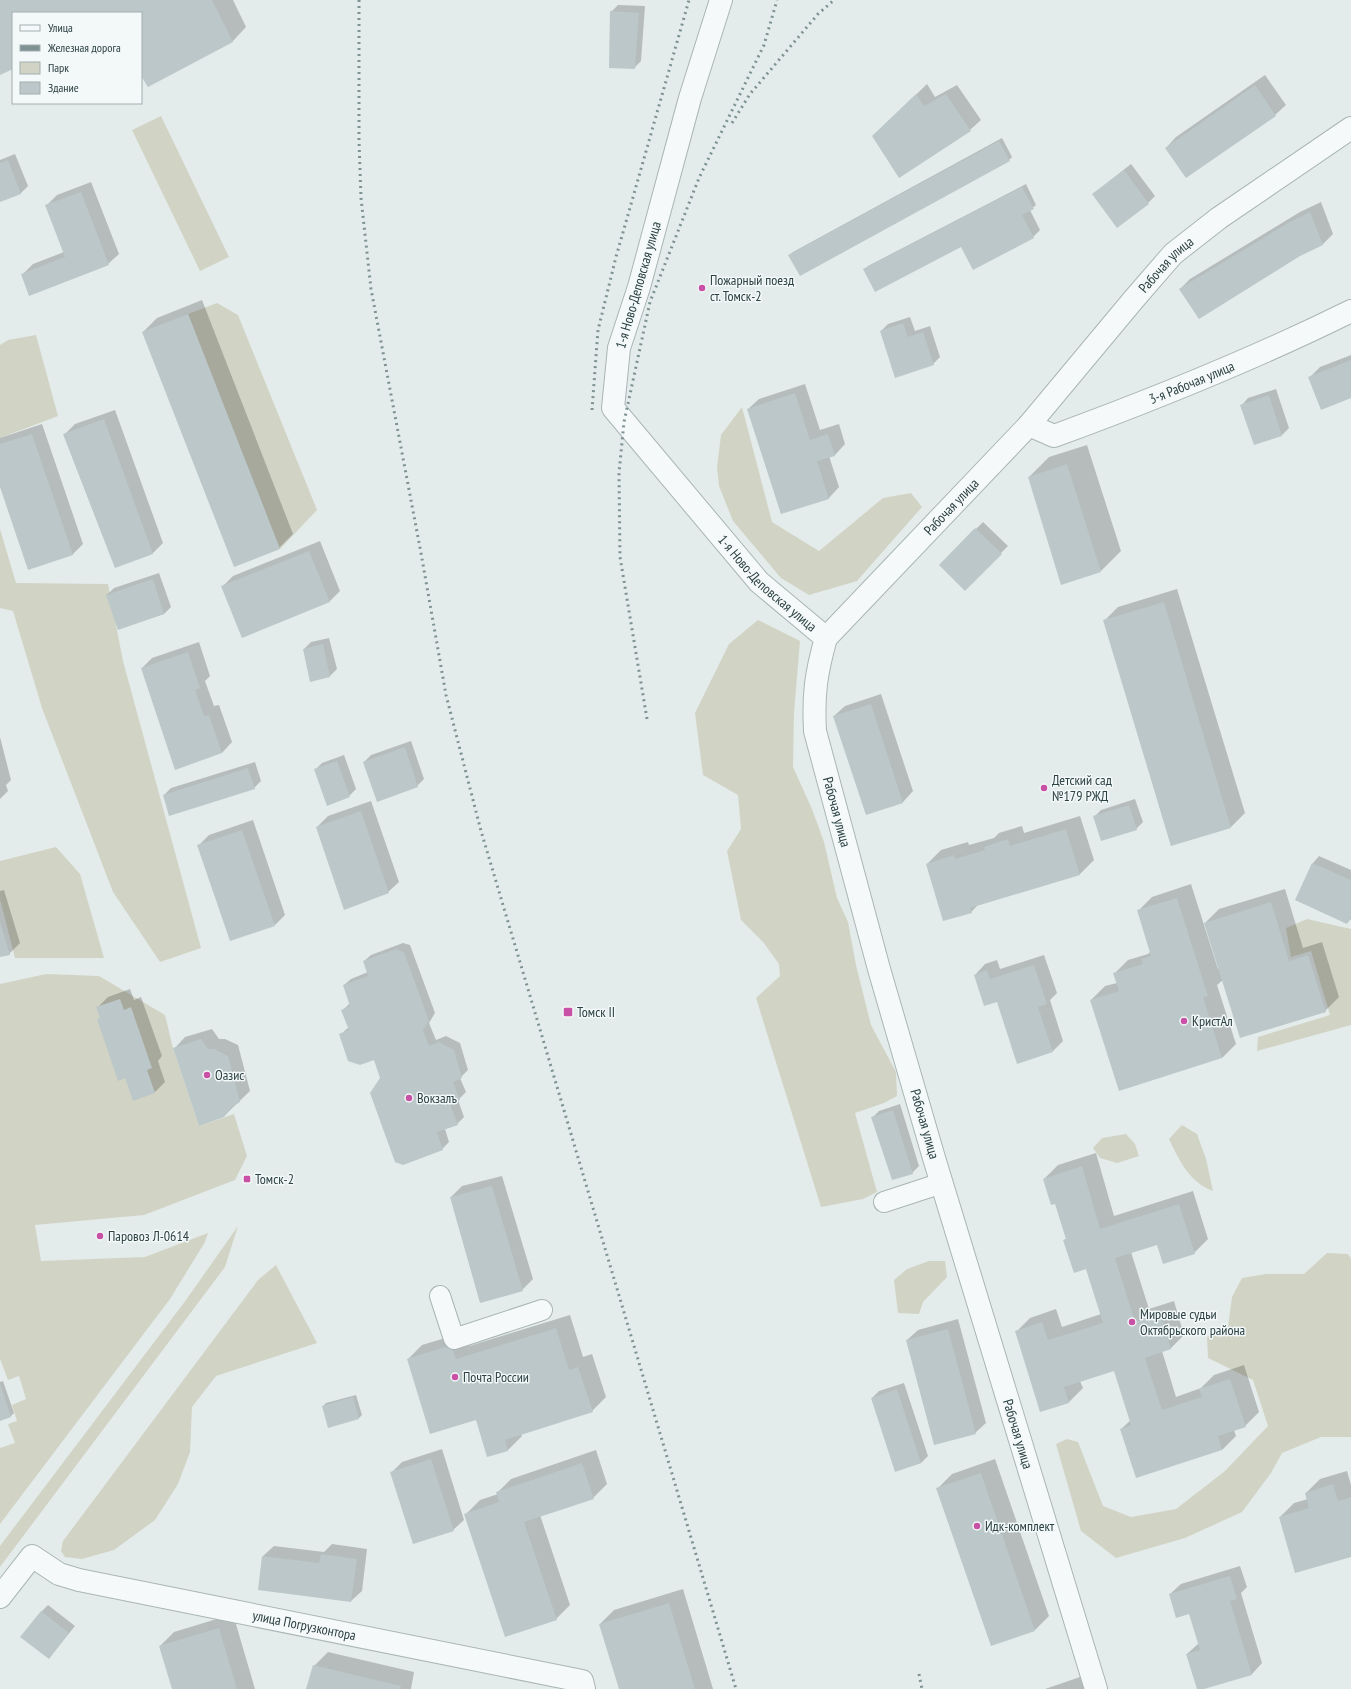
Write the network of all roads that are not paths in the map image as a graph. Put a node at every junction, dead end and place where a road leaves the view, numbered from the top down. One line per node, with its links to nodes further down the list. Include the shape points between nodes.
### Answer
1 (721, 0): 5 (street, 1-я Ново-Деповская улица, via 690,98 639,287 618,348 613,408 758,582)
2 (1351, 128): 4 (street, Рабочая улица, via 1219,218 1174,254)
3 (1351, 311): 4 (street, 3-я Рабочая улица, via 1202,379 1054,436)
4 (1029, 425): 5 (street, Рабочая улица)
5 (826, 638): 6 (street, Рабочая улица, via 817,668 813,702 815,732 879,969)
6 (942, 1183): 7 (street); 12 (street, Рабочая улица)
7 (884, 1202)
8 (440, 1296): 9 (street, via 454,1339)
9 (542, 1310)
10 (0, 1597): 11 (street, улица Погрузконтора, via 32,1556 59,1574 79,1580)
11 (583, 1685)
12 (1096, 1689)

